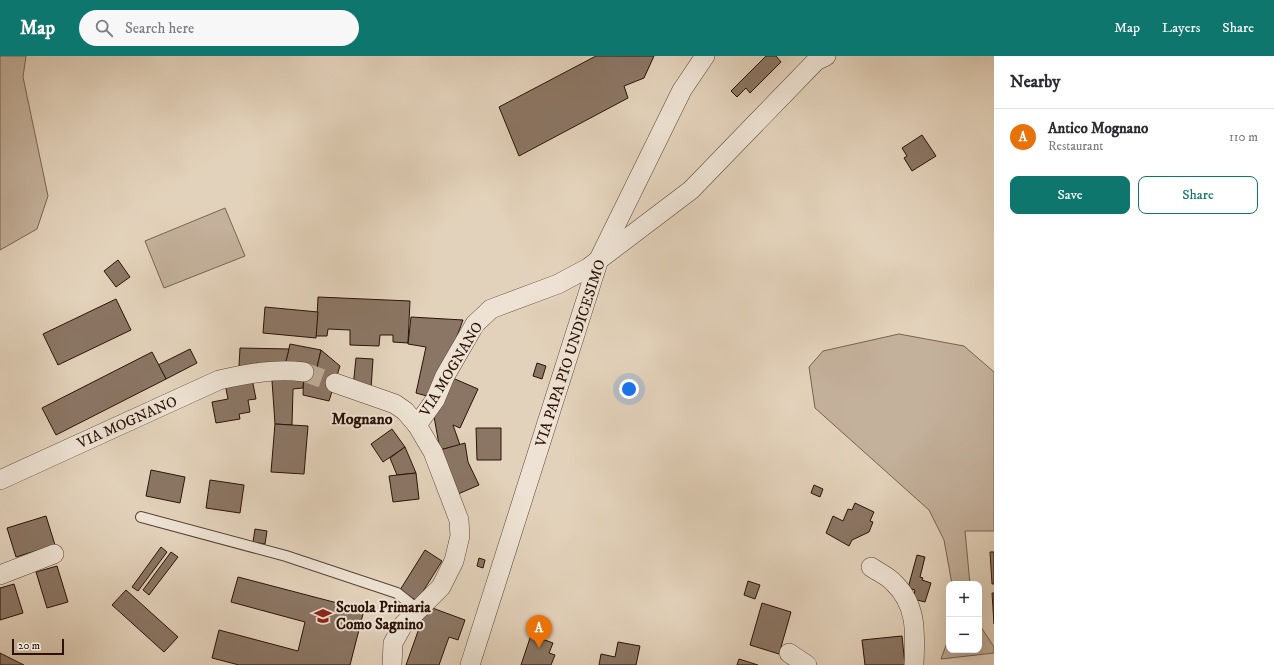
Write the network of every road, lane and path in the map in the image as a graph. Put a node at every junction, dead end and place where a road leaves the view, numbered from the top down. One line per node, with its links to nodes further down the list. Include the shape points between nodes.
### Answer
1 (705, 56): 3 (street, VIA PAPA PIO UNDICESIMO, via 682,90)
2 (826, 56): 3 (street, VIA MOGNANO, via 816,61 691,190)
3 (599, 259): 6 (street, VIA MOGNANO, via 558,284 491,308 475,324 445,376 435,400); 15 (street, VIA PAPA PIO UNDICESIMO)
4 (304, 372): 7 (street, VIA MOGNANO, via 280,370 219,380)
5 (335, 383): 6 (street, via 395,404)
6 (417, 425): 12 (street, VIA MOGNANO, via 433,452 459,520 460,536 454,561 441,586)
7 (0, 480)
8 (141, 517): 12 (lane, via 286,556 397,593)
9 (54, 554): 11 (street)
10 (871, 567): 17 (street, via 894,582 912,611 915,627)
11 (0, 575)
12 (417, 609): 14 (street, VIA MOGNANO, via 403,625 393,643)
13 (789, 652): 16 (street)
14 (392, 665)
15 (470, 665)
16 (807, 665)
17 (914, 665)

